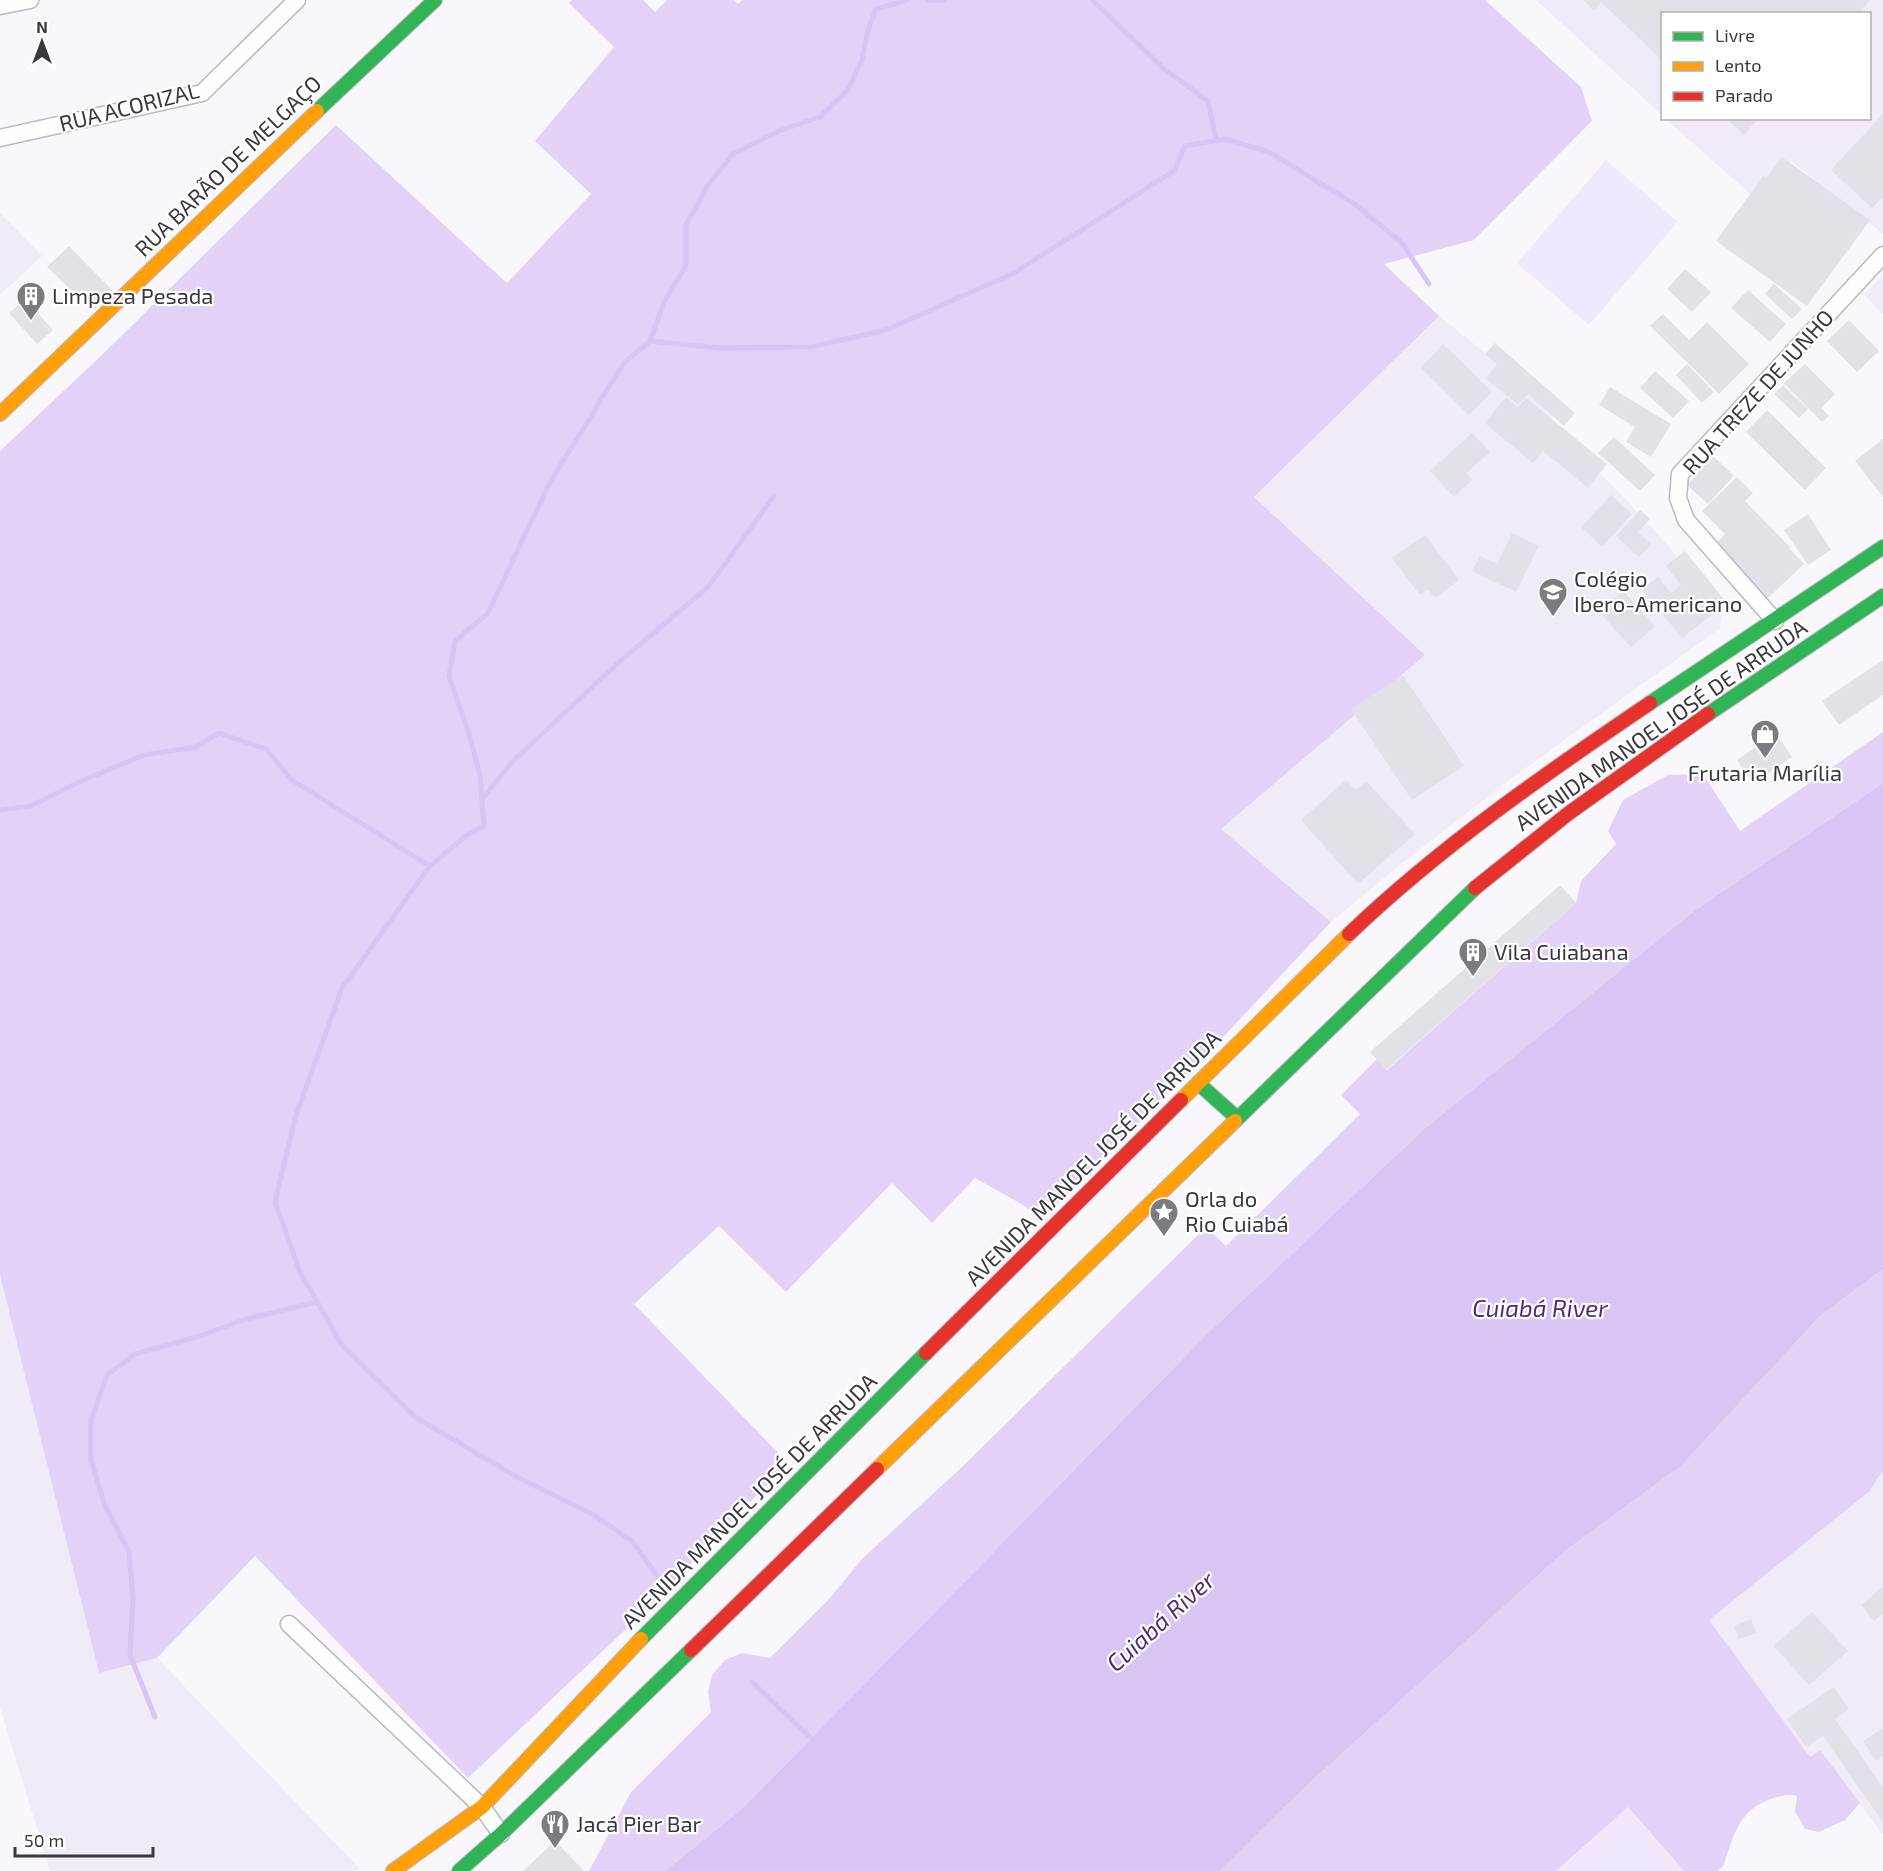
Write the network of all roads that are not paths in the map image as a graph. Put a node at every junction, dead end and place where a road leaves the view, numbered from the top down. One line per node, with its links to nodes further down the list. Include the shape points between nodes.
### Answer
1 (30, 0): 4 (street)
2 (297, 0): 5 (street, RUA ACORIZAL, via 202,93)
3 (435, 0): 7 (main road, RUA BARÃO DE MELGAÇO)
4 (0, 6)
5 (0, 138)
6 (1883, 255): 10 (street, RUA TREZE DE JUNHO, via 1680,474 1678,498 1686,520)
7 (0, 414)
8 (1883, 547): 10 (main road, AVENIDA MANOEL JOSÉ DE ARRUDA)
9 (1883, 596): 12 (main road, AVENIDA MANOEL JOSÉ DE ARRUDA, via 1692,723 1528,843 1470,893)
10 (1775, 621): 11 (main road, AVENIDA MANOEL JOSÉ DE ARRUDA, via 1548,772 1433,858 1331,951)
11 (1198, 1083): 12 (main road); 14 (main road, AVENIDA MANOEL JOSÉ DE ARRUDA, via 676,1602)
12 (1237, 1118): 15 (main road, AVENIDA MANOEL JOSÉ DE ARRUDA)
13 (289, 1624): 14 (street)
14 (482, 1807): 15 (street); 16 (main road, AVENIDA MANOEL JOSÉ DE ARRUDA)
15 (501, 1834): 17 (main road, AVENIDA MANOEL JOSÉ DE ARRUDA)
16 (393, 1871)
17 (459, 1871)

